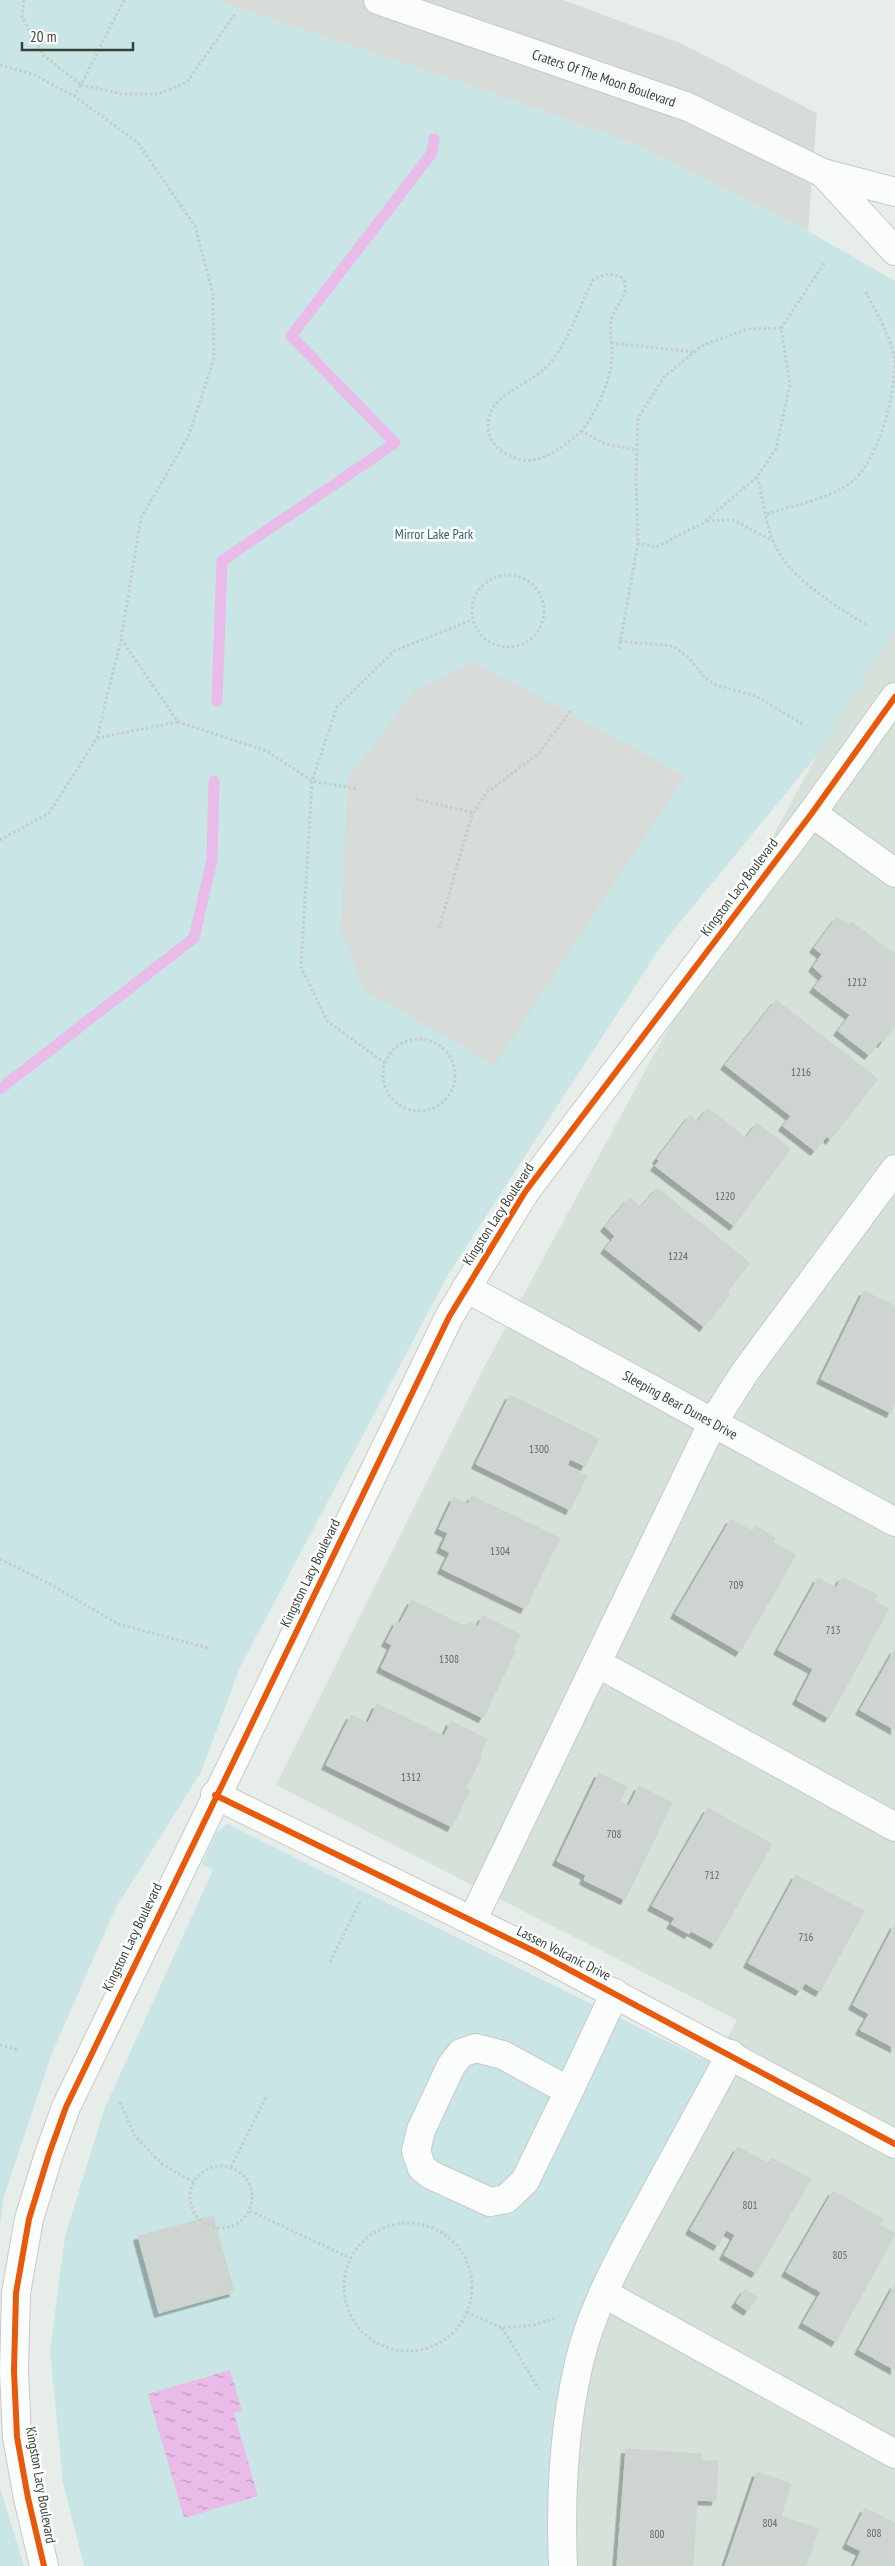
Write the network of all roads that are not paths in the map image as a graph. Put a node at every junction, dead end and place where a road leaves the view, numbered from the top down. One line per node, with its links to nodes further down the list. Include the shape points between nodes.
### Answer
1 (378, 0): 2 (street, Craters Of The Moon Boulevard, via 688,107)
2 (823, 173): 3 (street); 4 (street)
3 (895, 192)
4 (895, 252)
5 (895, 697): 6 (street, Kingston Lacy Boulevard)
6 (812, 813): 7 (street); 10 (street, Kingston Lacy Boulevard, via 525,1192)
7 (895, 873)
8 (895, 1169): 9 (street)
9 (886, 1200): 11 (street, via 745,1372)
10 (466, 1288): 11 (street, Sleeping Bear Dunes Drive); 14 (street, Kingston Lacy Boulevard)
11 (713, 1422): 12 (street, Sleeping Bear Dunes Drive); 13 (street)
12 (895, 1522)
13 (597, 1663): 15 (street); 16 (street)
14 (215, 1795): 16 (street, Lassen Volcanic Drive); 23 (street, Kingston Lacy Boulevard, via 66,2107 29,2218 16,2294 14,2372 18,2437)
15 (895, 1826)
16 (472, 1921): 17 (street, Lassen Volcanic Drive)
17 (615, 1993): 18 (street, Lassen Volcanic Drive); 19 (street)
18 (731, 2054): 20 (street, Lassen Volcanic Drive); 21 (street)
19 (569, 2091): 19 (street, via 525,2181 506,2199 490,2202 422,2168 416,2151 421,2130 451,2066 461,2053 476,2048 503,2055)
20 (895, 2144)
21 (603, 2294): 22 (street); 24 (street, via 584,2344 570,2406 564,2470)
22 (895, 2454)
23 (44, 2566)
24 (563, 2566)

